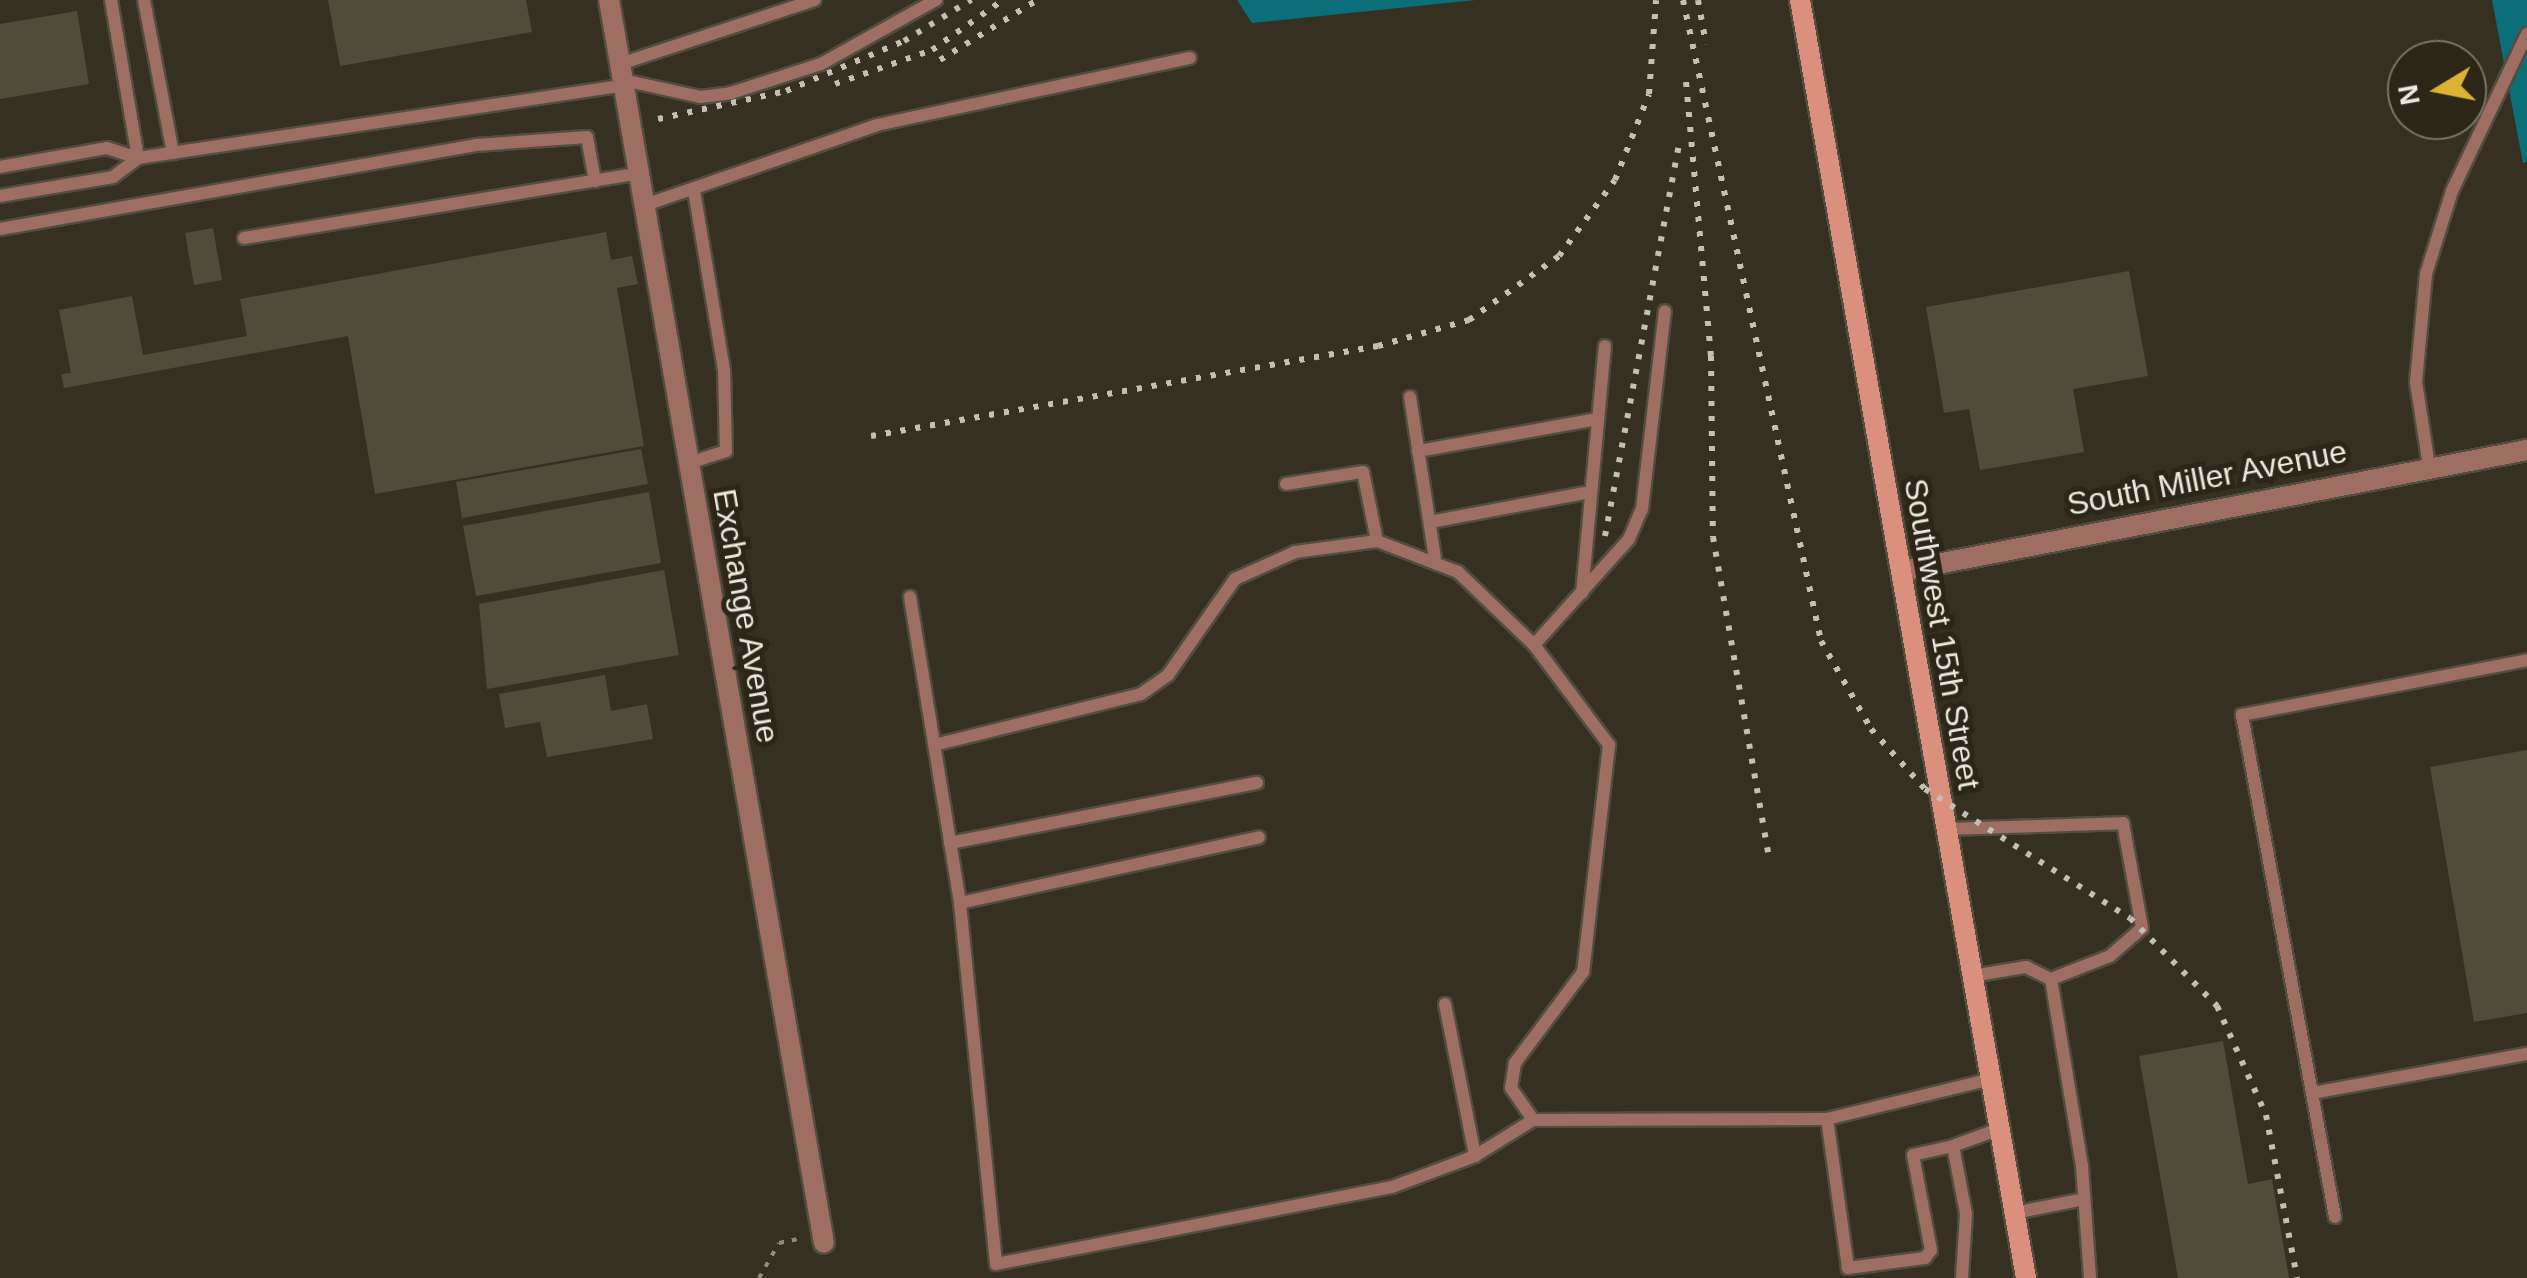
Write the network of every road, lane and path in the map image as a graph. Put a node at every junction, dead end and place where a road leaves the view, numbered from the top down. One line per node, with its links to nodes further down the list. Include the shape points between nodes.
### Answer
1 (111, 0): 11 (lane)
2 (144, 0): 10 (lane)
3 (609, 0): 9 (street, Exchange Avenue)
4 (815, 0): 9 (lane)
5 (936, 0): 9 (lane, via 821,64 732,93 700,96)
6 (1800, 0): 33 (main road, Southwest 15th Street)
7 (2527, 34): 27 (lane, via 2452,191 2426,274 2416,382)
8 (1190, 58): 15 (lane, via 877,125)
9 (622, 76): 10 (lane); 13 (street, Exchange Avenue)
10 (174, 153): 11 (lane)
11 (138, 158): 12 (lane, via 107,148); 16 (lane, via 113,177)
12 (0, 167)
13 (639, 173): 14 (lane); 17 (street, Exchange Avenue)
14 (595, 181): 18 (lane, via 588,137 476,146); 19 (lane)
15 (694, 190): 17 (lane); 26 (lane, via 724,370 726,451)
16 (0, 196)
17 (645, 205): 26 (street, Exchange Avenue)
18 (0, 229)
19 (244, 238)
20 (1665, 311): 34 (lane, via 1642,510)
21 (1605, 346): 23 (lane)
22 (1410, 397): 25 (lane)
23 (1597, 419): 25 (lane); 29 (lane)
24 (2527, 450): 27 (street, South Miller Avenue)
25 (1418, 451): 30 (lane)
26 (689, 463): 58 (street, Exchange Avenue)
27 (2429, 466): 33 (street, South Miller Avenue)
28 (1286, 484): 31 (lane, via 1363,472)
29 (1590, 492): 30 (lane); 34 (lane)
30 (1430, 522): 32 (lane)
31 (1377, 541): 32 (lane); 38 (lane, via 1296,552 1235,579 1168,675 1142,694)
32 (1435, 558): 36 (lane)
33 (1900, 571): 40 (main road, Southwest 15th Street)
34 (1582, 595): 36 (lane)
35 (910, 597): 38 (lane)
36 (1534, 645): 51 (lane, via 1596,717 1612,774 1583,972 1514,1063 1511,1088)
37 (2527, 660): 49 (lane, via 2242,715)
38 (934, 745): 42 (lane)
39 (1256, 783): 42 (lane)
40 (1946, 829): 44 (main road, Southwest 15th Street); 45 (lane, via 2123,822 2142,928 2110,956)
41 (1260, 837): 43 (lane)
42 (950, 843): 43 (lane)
43 (960, 903): 54 (lane, via 996,1264 1316,1204)
44 (1972, 976): 45 (lane, via 2026,967); 48 (main road, Southwest 15th Street)
45 (2050, 980): 55 (lane)
46 (1445, 1004): 54 (lane)
47 (2527, 1054): 49 (lane)
48 (1991, 1080): 50 (lane); 52 (main road, Southwest 15th Street)
49 (2312, 1093): 57 (lane)
50 (1827, 1119): 51 (lane); 59 (lane)
51 (1533, 1120): 54 (lane)
52 (1999, 1129): 53 (lane); 56 (main road, Southwest 15th Street)
53 (1953, 1146): 59 (lane, via 1913,1155 1931,1250 1924,1258); 61 (lane, via 1966,1214)
54 (1474, 1156)
55 (2084, 1198): 56 (lane); 63 (lane)
56 (2014, 1212): 62 (main road, Southwest 15th Street)
57 (2335, 1217)
58 (823, 1238): 60 (path, via 778,1243)
59 (1849, 1273)
60 (759, 1278)
61 (1962, 1278)
62 (2026, 1278)
63 (2090, 1278)

